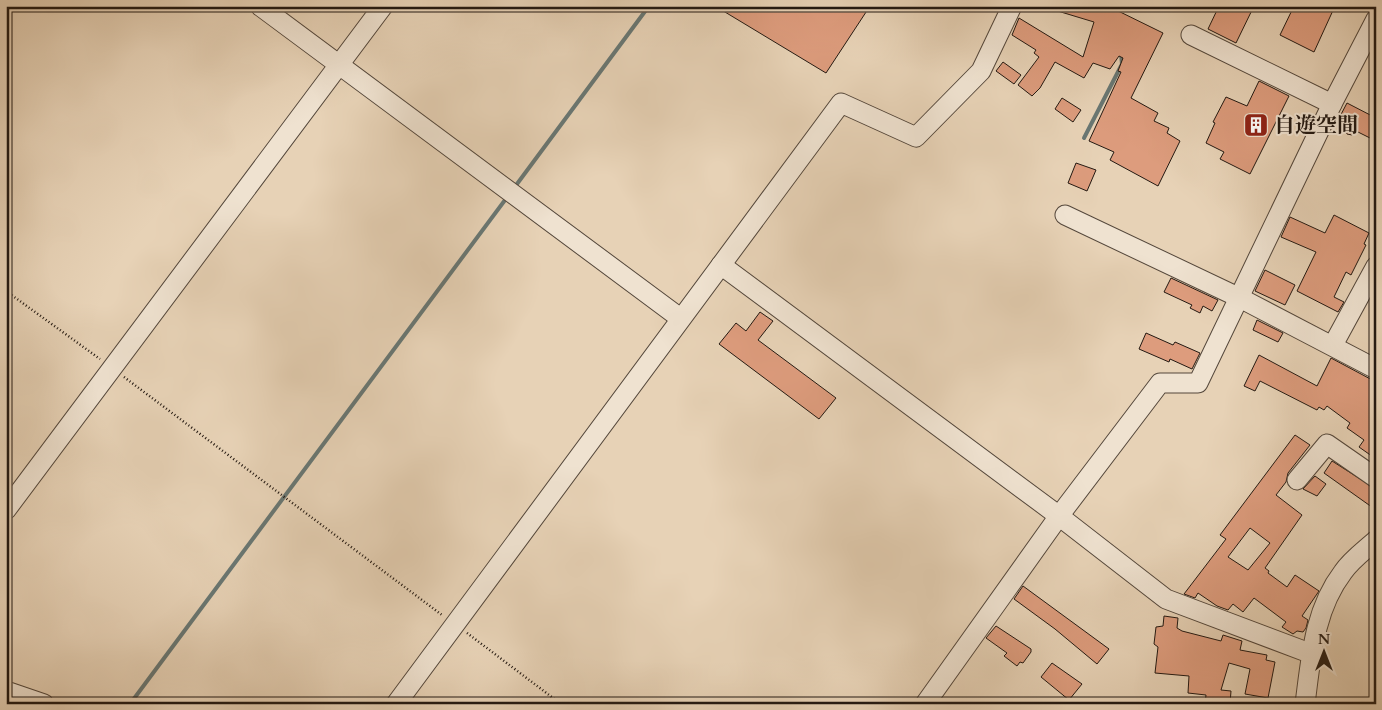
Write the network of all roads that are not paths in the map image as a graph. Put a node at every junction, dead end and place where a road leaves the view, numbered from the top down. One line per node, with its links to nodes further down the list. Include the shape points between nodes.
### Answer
1 (260, 6): 7 (street)
2 (384, 6): 7 (street)
3 (1012, 6): 10 (street, via 981,71 916,137 840,103)
4 (1376, 19): 6 (street)
5 (1191, 35): 8 (street)
6 (1369, 50): 8 (street)
7 (340, 65): 13 (street); 18 (street)
8 (1332, 104): 12 (street)
9 (1065, 215): 12 (street)
10 (721, 265): 13 (street); 19 (street)
11 (1376, 266): 14 (street)
12 (1240, 298): 14 (street); 19 (street, via 1198,383 1160,382)
13 (680, 318): 24 (street)
14 (1333, 345): 15 (street)
15 (1376, 369)
16 (1376, 478): 17 (street, via 1327,444)
17 (1298, 480)
18 (6, 510)
19 (1060, 516): 21 (street, via 1166,600); 25 (street)
20 (1376, 540): 21 (street, via 1343,571 1326,597)
21 (1312, 654): 26 (street)
22 (6, 691): 23 (street)
23 (44, 704)
24 (396, 704)
25 (925, 704)
26 (1305, 704)

